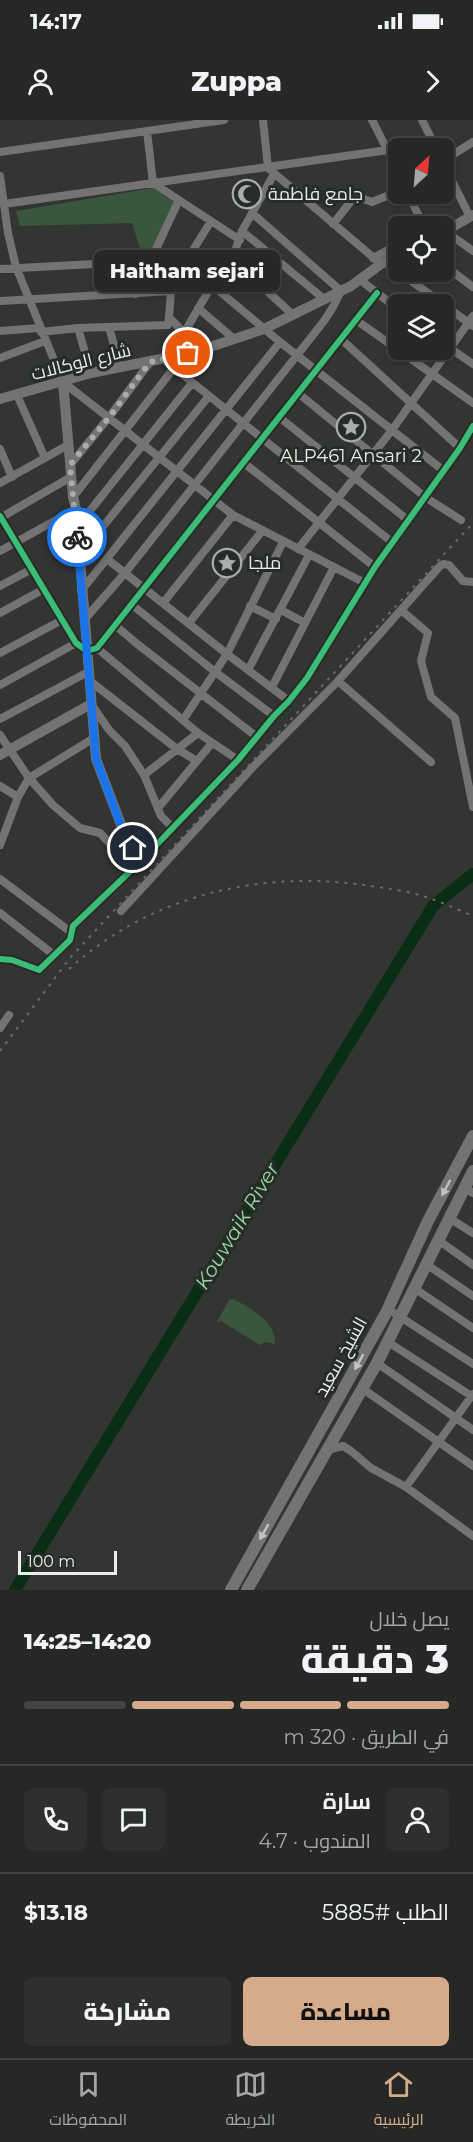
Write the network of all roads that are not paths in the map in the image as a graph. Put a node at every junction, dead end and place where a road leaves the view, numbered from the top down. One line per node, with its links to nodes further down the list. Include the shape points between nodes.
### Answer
1 (224, 120): 5 (street)
2 (263, 120): 12 (street)
3 (372, 120): 9 (street)
4 (422, 120): 7 (street)
5 (200, 122): 6 (street)
6 (147, 131): 10 (street); 14 (street)
7 (431, 138)
8 (473, 142): 11 (street)
9 (388, 150): 12 (street)
10 (0, 152)
11 (454, 154)
12 (271, 171): 14 (street); 19 (street); 22 (street)
13 (0, 179): 18 (street)
14 (153, 183): 17 (street); 18 (street)
15 (454, 184): 20 (street)
16 (388, 195): 22 (street, via 372,202 355,196)
17 (179, 200): 21 (street); 31 (street)
18 (4, 204): 24 (street)
19 (252, 213): 25 (street); 40 (street)
20 (471, 216): 23 (street)
21 (211, 221): 25 (street); 39 (street)
22 (333, 224): 32 (street)
23 (454, 226)
24 (4, 233): 33 (street)
25 (241, 235): 29 (street); 45 (street)
26 (454, 237): 27 (street)
27 (473, 251)
28 (388, 254): 32 (street)
29 (229, 256): 37 (street); 50 (street)
30 (388, 258): 32 (street, شارع الوكالات)
31 (151, 261): 33 (street); 42 (street)
32 (380, 261): 36 (street, شارع الوكالات); 43 (street)
33 (16, 267): 34 (street); 44 (street)
34 (0, 269)
35 (454, 273): 38 (street)
36 (359, 279): 40 (street, شارع الوكالات); 41 (street)
37 (212, 285): 48 (street); 56 (street)
38 (473, 287)
39 (171, 291): 42 (street); 51 (street)
40 (341, 291): 45 (street, شارع الوكالات); 67 (street)
41 (377, 293): 47 (street); 52 (street)
42 (135, 294): 44 (street)
43 (428, 294)
44 (27, 299): 46 (street); 57 (street)
45 (324, 299): 50 (street, شارع الوكالات)
46 (0, 301)
47 (388, 302)
48 (198, 308): 59 (street); 60 (street)
49 (454, 311): 53 (street)
50 (293, 315): 56 (street, شارع الوكالات)
51 (169, 317): 54 (street, via 168,325); 59 (street)
52 (356, 320): 61 (street); 77 (street)
53 (471, 322): 62 (street)
54 (109, 327): 55 (street); 73 (street)
55 (78, 328): 57 (street); 76 (street)
56 (264, 329): 60 (street, شارع الوكالات); 64 (street)
57 (40, 330): 58 (street); 63 (street)
58 (0, 331)
59 (184, 333): 66 (street)
60 (234, 339): 66 (street, شارع الوكالات)
61 (341, 339): 75 (street); 84 (street)
62 (454, 339)
63 (45, 341): 68 (street); 78 (street)
64 (280, 342): 67 (street); 86 (street)
65 (454, 351): 72 (street)
66 (188, 353): 69 (street, شارع الوكالات)
67 (296, 355): 75 (street); 89 (street)
68 (0, 358)
69 (163, 359): 71 (street, شارع الوكالات); 74 (street)
70 (440, 360): 77 (street)
71 (150, 362): 73 (street, شارع الوكالات); 87 (street)
72 (473, 364)
73 (120, 367): 76 (street, شارع الوكالات)
74 (174, 368): 79 (street); 91 (street)
75 (316, 371): 80 (street); 92 (street)
76 (91, 373): 78 (street, شارع الوكالات)
77 (433, 375): 84 (street); 85 (street)
78 (63, 382): 81 (street, شارع الوكالات); 87 (street); 95 (street)
79 (192, 382): 82 (street); 94 (street)
80 (298, 393): 88 (street); 98 (street)
81 (16, 396): 83 (street, شارع الوكالات); 99 (street)
82 (209, 396): 86 (street); 100 (street)
83 (0, 399)
84 (411, 404): 92 (street); 96 (street)
85 (473, 404)
86 (225, 409): 89 (street); 104 (street)
87 (110, 416): 91 (street); 102 (street)
88 (279, 417): 93 (street); 107 (street)
89 (243, 423): 93 (street); 109 (street)
90 (473, 426): 96 (street)
91 (127, 430): 94 (street); 110 (street)
92 (392, 430): 98 (street); 103 (street)
93 (262, 439): 101 (street); 112 (street)
94 (144, 444): 100 (street); 120 (street)
95 (68, 445): 99 (street); 102 (street)
96 (460, 448): 103 (street)
97 (0, 449): 105 (street)
98 (373, 454): 107 (street); 111 (street)
99 (45, 458): 105 (street)
100 (161, 458): 104 (street); 128 (street)
101 (244, 463): 113 (street); 118 (street)
102 (70, 465): 106 (street)
103 (444, 471): 111 (street)
104 (178, 472): 109 (street); 129 (street)
105 (12, 477): 108 (street)
106 (71, 477): 110 (street); 116 (street)
107 (354, 477): 112 (street); 119 (street)
108 (0, 483)
109 (194, 485): 113 (street); 133 (street)
110 (73, 497): 114 (street)
111 (426, 497): 117 (street); 119 (street)
112 (337, 498): 118 (street); 124 (street)
113 (214, 500): 115 (street); 137 (street)
114 (76, 509): 120 (street); 123 (street)
115 (233, 514): 121 (street); 140 (street)
116 (0, 517): 123 (street)
117 (461, 520)
118 (319, 521): 125 (street); 131 (street)
119 (409, 521): 124 (street)
120 (77, 527): 128 (street)
121 (262, 531): 122 (street); 149 (street)
122 (283, 542): 125 (street); 142 (street)
123 (16, 543): 126 (street); 132 (street)
124 (393, 543): 131 (street)
125 (298, 549): 127 (street)
126 (0, 551)
127 (309, 555): 130 (street); 143 (street)
128 (79, 556): 139 (street)
129 (107, 559): 133 (street); 139 (street)
130 (334, 567): 135 (street); 150 (street)
131 (375, 567): 135 (street)
132 (32, 569): 136 (street); 138 (street)
133 (125, 573): 137 (street); 148 (street)
134 (473, 582): 144 (street, via 463,581 451,566 443,564)
135 (365, 583): 163 (street, via 307,678)
136 (0, 585)
137 (144, 588): 140 (street); 141 (street)
138 (44, 589): 145 (street); 147 (street)
139 (81, 591): 148 (street)
140 (163, 603): 149 (street)
141 (131, 604): 151 (street); 157 (street)
142 (250, 606): 146 (street); 155 (street)
143 (281, 610): 146 (street); 150 (street)
144 (401, 610): 159 (street); 182 (street, via 428,633 421,662 431,697 455,718)
145 (0, 613)
146 (276, 619): 156 (street)
147 (62, 620): 152 (street); 154 (street)
148 (84, 620): 153 (street)
149 (189, 623): 155 (street)
150 (305, 623): 161 (street)
151 (115, 625): 153 (street); 162 (street)
152 (76, 643): 153 (street); 160 (street)
153 (92, 649): 158 (street); 167 (street)
154 (0, 653)
155 (227, 654): 156 (street); 157 (street)
156 (248, 670): 161 (street)
157 (214, 671): 162 (street); 165 (street)
158 (89, 677): 164 (street); 166 (street); 173 (street)
159 (338, 681): 177 (street); 188 (street)
160 (0, 685)
161 (272, 687): 163 (street)
162 (201, 693): 167 (street); 170 (street)
163 (289, 700): 165 (street)
164 (91, 704): 171 (street); 174 (street); 178 (street)
165 (274, 716): 170 (street)
166 (0, 719)
167 (183, 720): 168 (street)
168 (198, 733): 172 (street); 173 (street)
169 (0, 735): 174 (street)
170 (257, 737): 175 (street)
171 (94, 738): 179 (street); 186 (street, via 96,759)
172 (212, 743): 175 (street); 176 (street)
173 (177, 749): 176 (street); 178 (street)
174 (4, 753): 179 (street)
175 (238, 760): 184 (street)
176 (197, 761): 183 (street)
177 (431, 762)
178 (144, 775): 183 (street)
179 (29, 778): 181 (street); 186 (street, via 71,821 80,828 100,833)
180 (0, 786): 181 (street)
181 (18, 797): 185 (street)
182 (473, 807)
183 (158, 808): 184 (street)
184 (172, 827): 186 (street)
185 (0, 845)
186 (137, 865): 190 (street, via 73,926)
187 (0, 879): 190 (street)
188 (121, 911)
189 (0, 913): 191 (street)
190 (72, 933): 191 (street)
191 (54, 955): 192 (street, via 39,970)
192 (2, 958)
193 (9, 1015): 194 (street)
194 (0, 1028)
195 (473, 1136): 205 (main road, الشيخ سعيد, one-way to 205)
196 (473, 1171): 197 (main road, الشيخ سعيد)
197 (469, 1191): 198 (main road, الشيخ سعيد)
198 (449, 1218): 199 (street); 200 (main road, الشيخ سعيد)
199 (473, 1233)
200 (438, 1240): 201 (main road, الشيخ سعيد); 202 (street)
201 (426, 1264): 203 (main road, الشيخ سعيد); 204 (street)
202 (473, 1264)
203 (414, 1288): 206 (main road, الشيخ سعيد); 207 (street)
204 (473, 1296)
205 (388, 1309): 206 (street); 216 (main road, الشيخ سعيد, one-way to 216)
206 (401, 1317): 208 (main road, الشيخ سعيد); 210 (street)
207 (473, 1328)
208 (388, 1342): 209 (main road, الشيخ سعيد); 212 (street)
209 (377, 1363): 211 (main road, الشيخ سعيد); 213 (street)
210 (473, 1364)
211 (363, 1389): 215 (street); 217 (main road, الشيخ سعيد)
212 (473, 1396): 213 (street)
213 (456, 1418): 214 (street); 215 (street)
214 (473, 1430)
215 (440, 1442): 218 (street); 219 (street)
216 (310, 1451): 217 (main road); 221 (main road, الشيخ سعيد, one-way to 221)
217 (325, 1454): 219 (street, via 343,1446 371,1468); 222 (main road, الشيخ سعيد)
218 (473, 1466)
219 (406, 1487): 220 (street)
220 (473, 1536)
221 (231, 1590)
222 (247, 1590)

